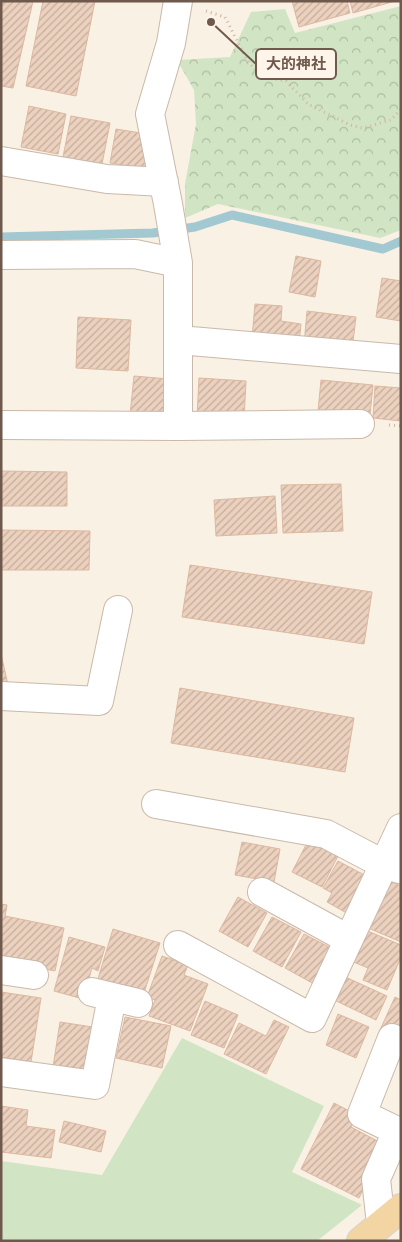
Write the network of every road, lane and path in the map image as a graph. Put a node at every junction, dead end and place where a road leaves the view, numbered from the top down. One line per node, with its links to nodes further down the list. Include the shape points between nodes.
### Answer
1 (178, 1): 5 (street, via 171,43 150,114)
2 (205, 6): 3 (path, via 206,12 225,17 247,60 260,76 286,81 308,104 363,128 391,120)
3 (401, 108)
4 (1, 161): 5 (street, via 107,179)
5 (166, 193): 7 (street)
6 (1, 255): 7 (street, via 134,254)
7 (178, 263): 8 (street)
8 (179, 340): 9 (street); 12 (street)
9 (401, 359)
10 (360, 424): 12 (street)
11 (1, 425): 12 (street)
12 (178, 426)
13 (118, 610): 14 (street, via 99,702)
14 (1, 696)
15 (156, 804): 17 (street, via 326,834)
16 (401, 828): 17 (street)
17 (392, 867): 19 (street)
18 (262, 892): 19 (street)
19 (348, 939): 20 (street, via 312,1018)
20 (178, 945)
21 (1, 970): 22 (street)
22 (34, 975)
23 (114, 997): 25 (street, via 95,1085)
24 (392, 1038): 26 (street, via 362,1114 397,1131 376,1179)
25 (1, 1072)
26 (381, 1224)

